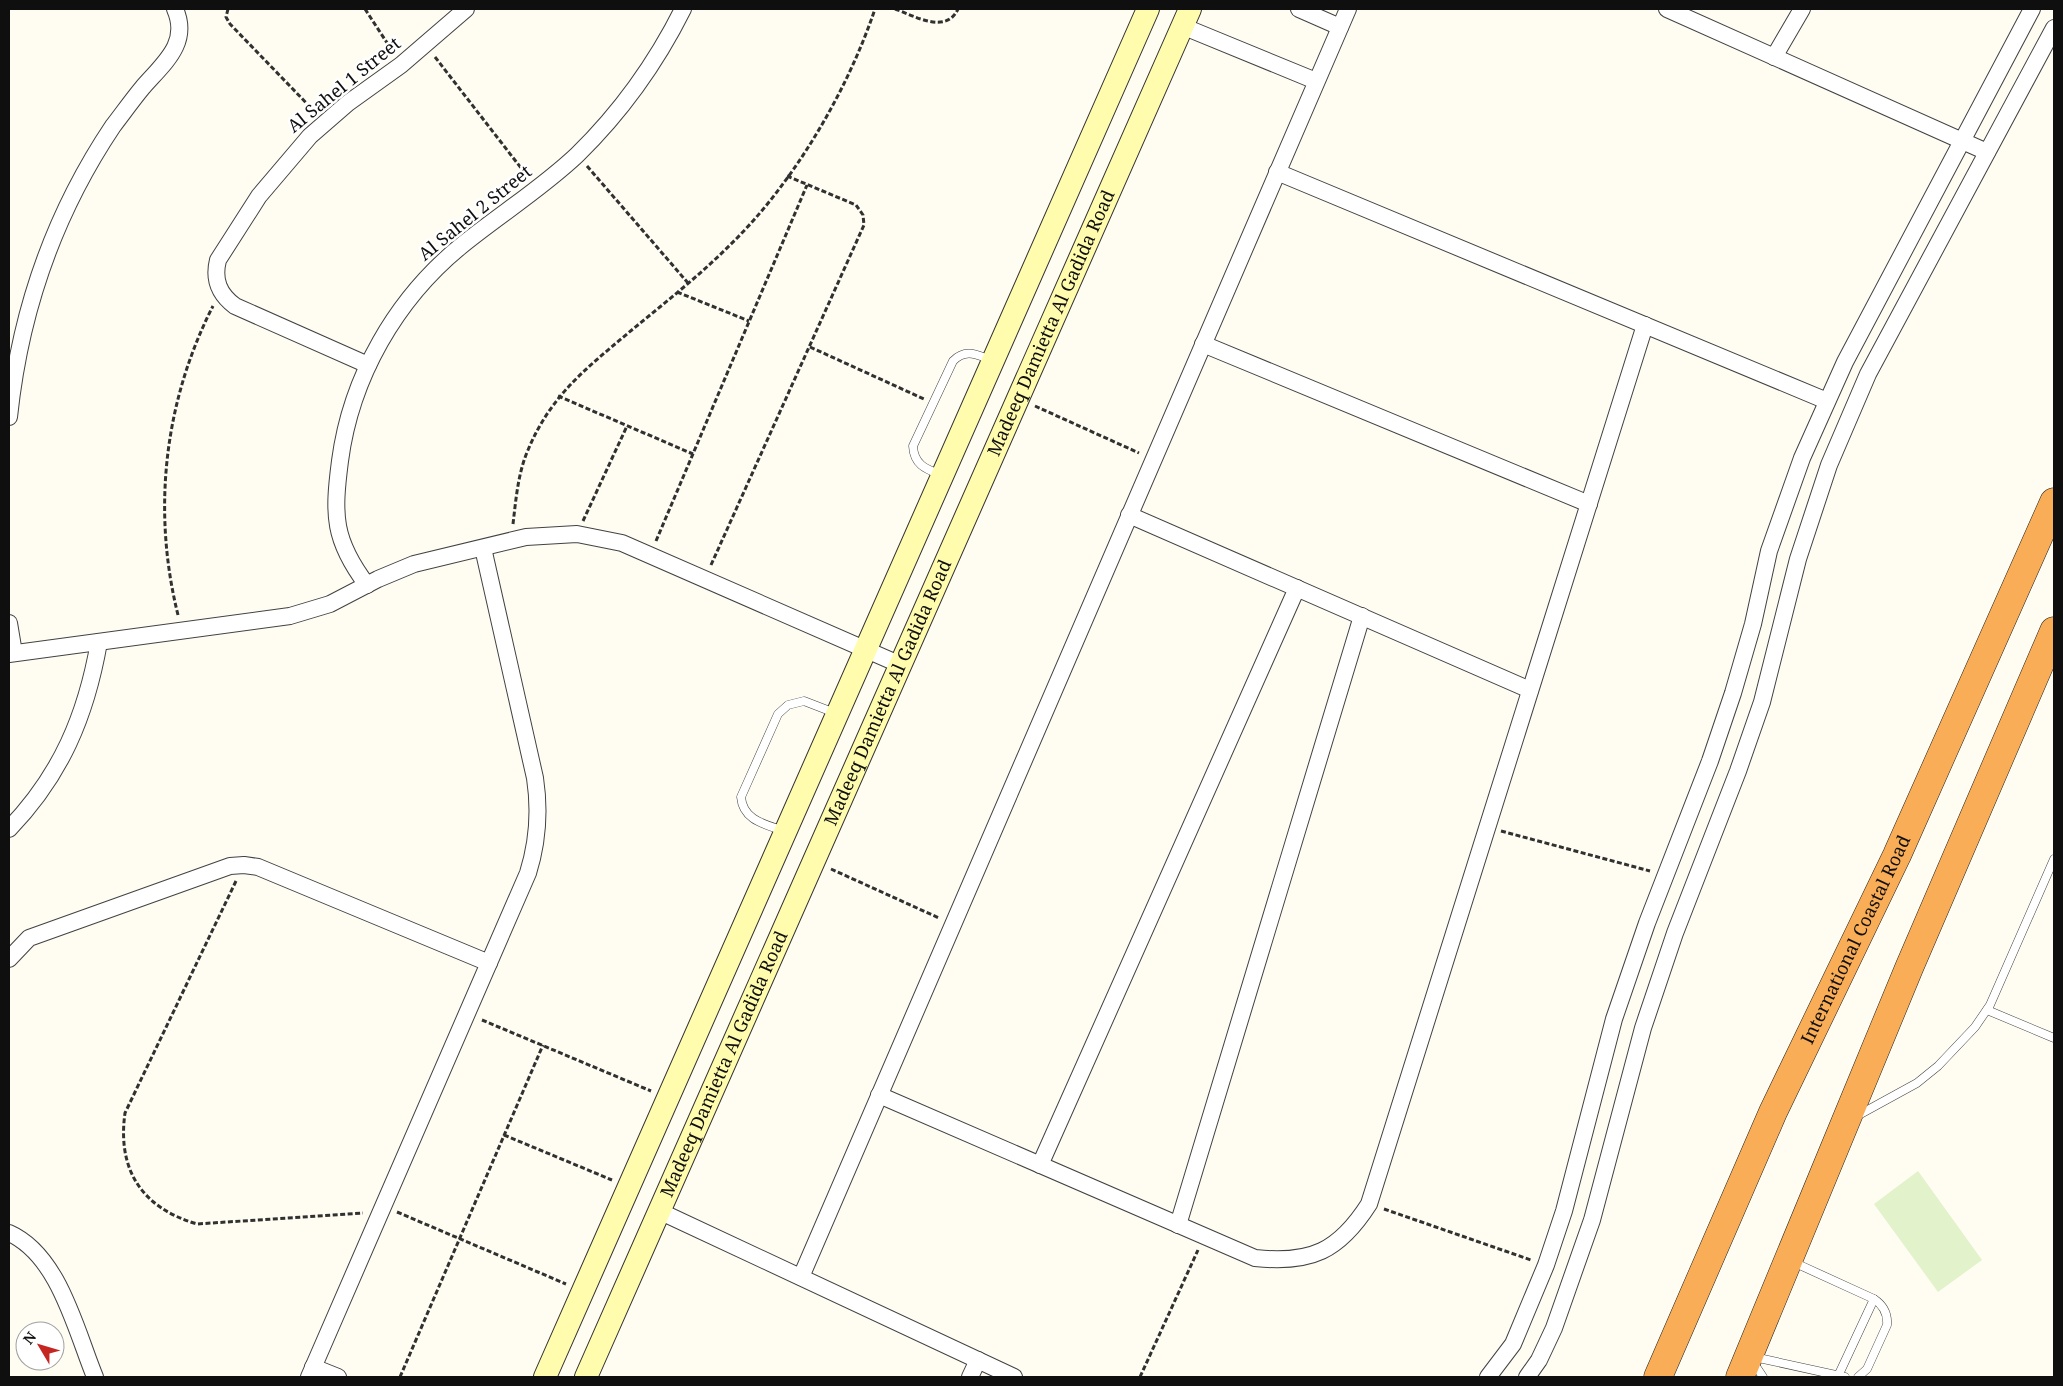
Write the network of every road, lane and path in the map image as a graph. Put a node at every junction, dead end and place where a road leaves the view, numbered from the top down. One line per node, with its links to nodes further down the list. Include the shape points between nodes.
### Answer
1 (175, 9): 43 (street, via 180,36 173,53 143,87 100,146 50,244 27,315)
2 (228, 9): 22 (path, via 228,21)
3 (365, 9): 20 (path)
4 (466, 9): 18 (street, Al Sahel 1 Street)
5 (683, 9): 25 (street, Al Sahel 2 Street, via 636,87)
6 (875, 9): 27 (path, via 836,99)
7 (895, 9): 8 (path, via 939,23 950,20)
8 (958, 9)
9 (1148, 9): 37 (street, Madeeq Damietta Al Gadida Road)
10 (1298, 9): 16 (street)
11 (1348, 9): 16 (street)
12 (1667, 9): 19 (street)
13 (1802, 9): 19 (street)
14 (2032, 9): 23 (street)
15 (1186, 17): 21 (street); 40 (street, Madeeq Damietta Al Gadida Road)
16 (1340, 27): 21 (street)
17 (2054, 28): 24 (street)
18 (426, 44): 20 (street, Al Sahel 1 Street); 29 (path)
19 (1774, 57): 23 (street)
20 (401, 65): 22 (street, Al Sahel 1 Street)
21 (1316, 81): 26 (street)
22 (325, 122): 31 (street, Al Sahel 1 Street, via 282,166 237,227 218,260 216,276)
23 (1962, 141): 24 (street); 41 (street, via 1845,362)
24 (1987, 152): 114 (street, via 1868,374 1829,465 1798,559 1762,702 1675,933 1643,1028 1592,1220 1554,1328)
25 (577, 154): 29 (street, Al Sahel 2 Street); 30 (path)
26 (1277, 172): 34 (street); 35 (street)
27 (787, 176): 28 (path); 30 (path, via 738,237)
28 (808, 185): 33 (path); 36 (path, via 856,205 864,220)
29 (537, 189): 38 (street, Al Sahel 2 Street, via 462,246 424,280 393,321)
30 (688, 283): 32 (path)
31 (220, 291): 38 (street, via 235,306); 60 (path, via 188,362 168,448 164,515 166,554)
32 (677, 292): 33 (path); 39 (path)
33 (749, 321): 45 (path)
34 (1645, 325): 41 (street); 49 (street)
35 (1203, 344): 46 (street); 49 (street)
36 (810, 348): 42 (path); 55 (path)
37 (993, 361): 42 (lane, via 970,352 958,356); 47 (street, Madeeq Damietta Al Gadida Road)
38 (368, 365): 56 (street, Al Sahel 2 Street, via 342,444 335,512 343,547)
39 (558, 396): 44 (path); 52 (path, via 546,413 520,473)
40 (1018, 399): 46 (path); 65 (street, Madeeq Damietta Al Gadida Road)
41 (1828, 402): 74 (street, via 1802,458 1769,551 1733,693)
42 (933, 403): 47 (lane, via 913,452 925,469)
43 (9, 417)
44 (627, 426): 45 (path); 51 (path)
45 (693, 454): 54 (path)
46 (1154, 459): 50 (street)
47 (943, 475): 63 (street, Madeeq Damietta Al Gadida Road)
48 (2054, 502): 115 (highway, International Coastal Road, via 1897,856 1773,1112)
49 (1589, 504): 66 (street)
50 (1129, 515): 57 (street); 75 (street)
51 (577, 534): 52 (street, via 543,535); 54 (street, via 622,543)
52 (510, 542): 53 (street)
53 (483, 548): 56 (street, via 414,564); 77 (street, via 534,778 538,810 536,842 528,873)
54 (650, 555): 55 (street)
55 (705, 579): 63 (street)
56 (367, 585): 60 (street, via 343,599 306,612)
57 (1297, 588): 58 (street); 86 (street)
58 (1362, 616): 66 (street); 91 (street)
59 (9, 623): 64 (street)
60 (182, 630): 62 (street)
61 (2054, 631): 84 (highway)
62 (99, 642): 64 (street); 69 (street, via 84,707 66,751 47,783)
63 (866, 650): 65 (street); 67 (street, Madeeq Damietta Al Gadida Road)
64 (12, 653)
65 (900, 665): 72 (street, Madeeq Damietta Al Gadida Road)
66 (1530, 690): 68 (street)
67 (837, 714): 70 (street, Madeeq Damietta Al Gadida Road); 70 (lane, via 804,701 783,709 741,797 751,819)
68 (1488, 827): 74 (path); 88 (street)
69 (9, 829)
70 (786, 832): 83 (street, Madeeq Damietta Al Gadida Road)
71 (2054, 859): 78 (lane)
72 (814, 861): 75 (path); 90 (street, Madeeq Damietta Al Gadida Road)
73 (244, 864): 76 (street, via 230,866 29,938); 77 (street); 89 (path, via 125,1113 124,1150 129,1168 137,1184 163,1210 197,1224)
74 (1665, 875): 96 (street, via 1614,1019 1564,1211)
75 (953, 925): 82 (street)
76 (9, 959)
77 (489, 963): 79 (street)
78 (1987, 1010): 80 (lane); 84 (lane, via 1957,1047 1917,1083)
79 (467, 1013): 81 (path); 89 (street)
80 (2054, 1038)
81 (543, 1045): 83 (path); 85 (path)
82 (879, 1095): 86 (street); 97 (street)
83 (668, 1098): 87 (street, Madeeq Damietta Al Gadida Road)
84 (1847, 1121): 95 (highway)
85 (504, 1135): 87 (path); 94 (path)
86 (1040, 1165): 91 (street)
87 (629, 1187): 98 (street, Madeeq Damietta Al Gadida Road)
88 (1369, 1204): 93 (street, via 1354,1226 1334,1245 1309,1256 1282,1261 1255,1258); 96 (path)
89 (383, 1209): 94 (path); 102 (street)
90 (659, 1211): 97 (street); 109 (street, Madeeq Damietta Al Gadida Road)
91 (1178, 1225): 93 (street)
92 (9, 1233): 105 (street, via 37,1254 54,1277)
93 (1204, 1236): 112 (path)
94 (460, 1238): 98 (path); 107 (path)
95 (1788, 1260): 99 (lane); 101 (highway)
96 (1546, 1265): 113 (street, via 1513,1344)
97 (801, 1277): 100 (street)
98 (583, 1291): 108 (street, Madeeq Damietta Al Gadida Road)
99 (1874, 1299): 103 (lane); 104 (lane, via 1885,1311 1887,1325)
100 (978, 1360): 110 (street); 111 (street)
101 (1751, 1370): 103 (lane)
102 (311, 1372): 106 (street)
103 (1842, 1376)
104 (1863, 1376)
105 (95, 1377)
106 (338, 1377)
107 (400, 1377)
108 (545, 1377)
109 (586, 1377)
110 (970, 1377)
111 (1014, 1377)
112 (1140, 1377)
113 (1488, 1377)
114 (1527, 1377)
115 (1658, 1377)

